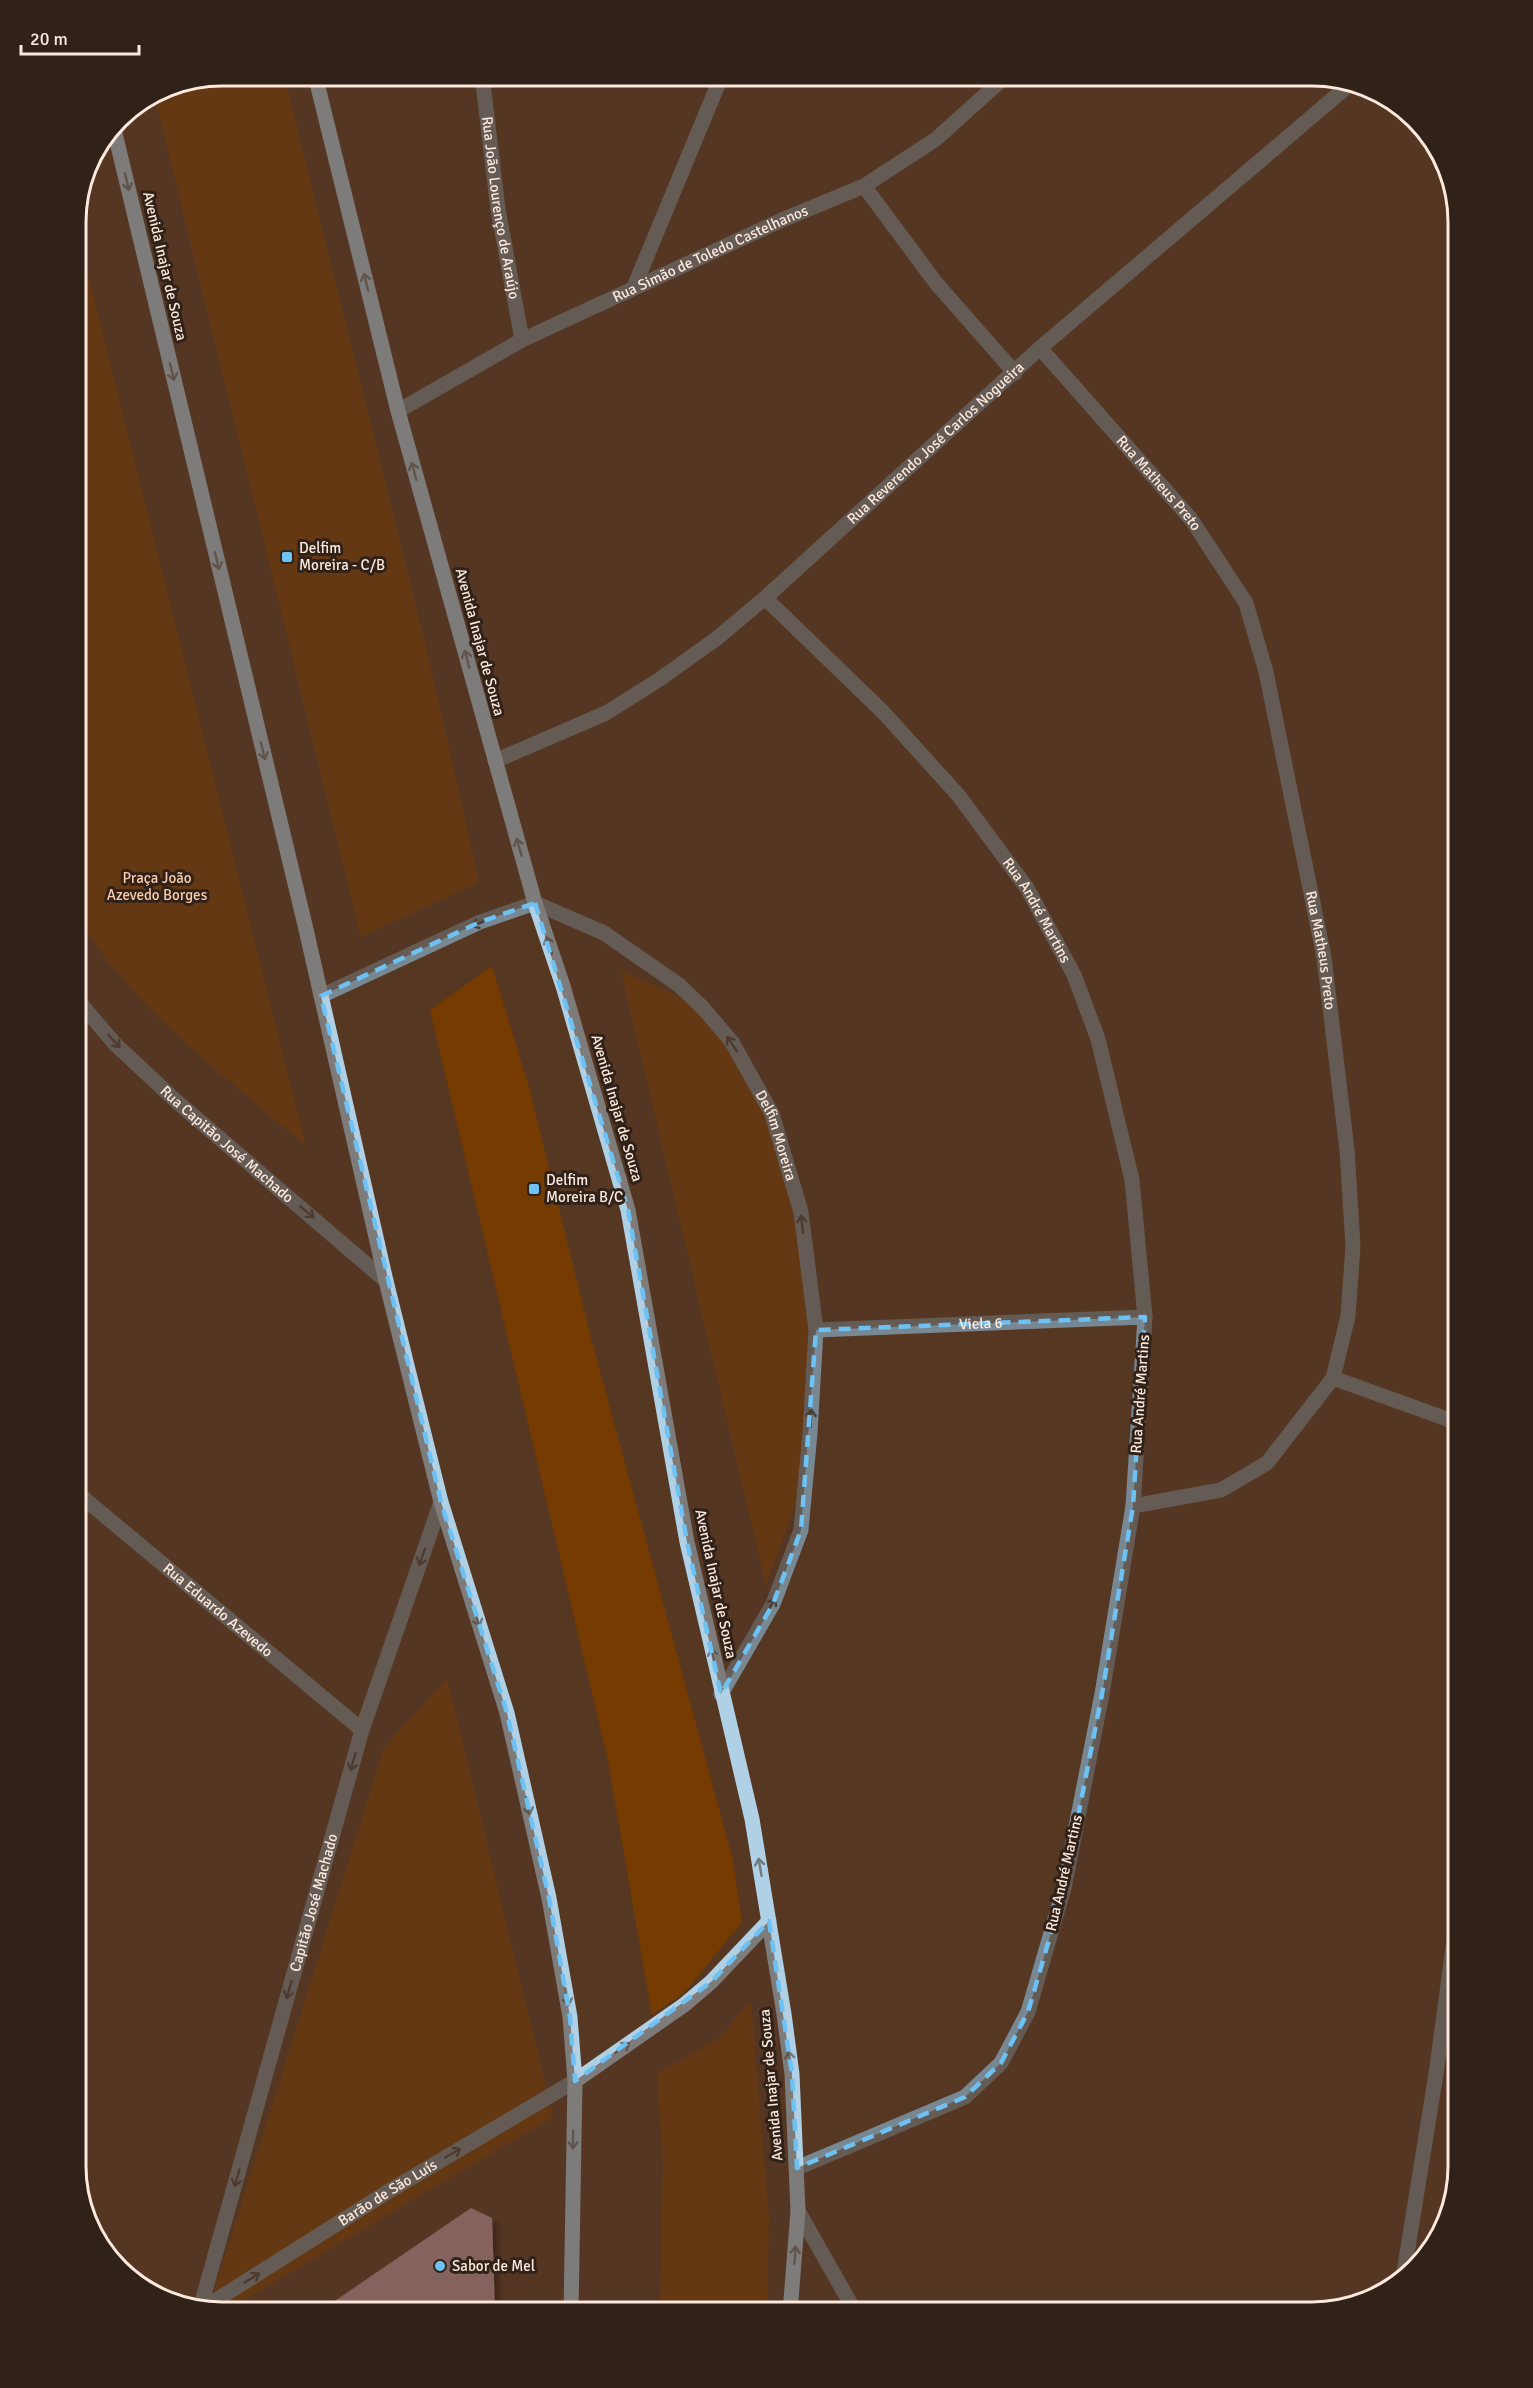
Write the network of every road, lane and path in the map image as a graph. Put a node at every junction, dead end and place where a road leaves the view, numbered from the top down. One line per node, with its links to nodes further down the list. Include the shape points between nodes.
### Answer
1 (318, 86): 12 (main road, Avenida Inajar de Souza, one-way to 1)
2 (483, 86): 9 (street, Rua João Lourenço de Araújo, via 498,209)
3 (717, 86): 8 (street)
4 (996, 86): 7 (street, Rua Simão de Toledo Castelhanos, via 936,139)
5 (1344, 90): 10 (street, Rua Reverendo José Carlos Nogueira)
6 (116, 137): 16 (main road, Avenida Inajar de Souza, one-way to 16)
7 (864, 186): 8 (street, Rua Simão de Toledo Castelhanos); 11 (street, via 936,283)
8 (634, 287): 9 (street, Rua Simão de Toledo Castelhanos)
9 (522, 340): 12 (street, Rua Simão de Toledo Castelhanos)
10 (1040, 348): 11 (street, Rua Reverendo José Carlos Nogueira); 21 (street, Rua Matheus Preto, via 1191,519 1246,603 1266,672 1324,957 1347,1150 1353,1246 1348,1316)
11 (1015, 373): 13 (street, Rua Reverendo José Carlos Nogueira)
12 (398, 411): 14 (main road, Avenida Inajar de Souza, one-way to 12)
13 (765, 598): 14 (street, Rua Reverendo José Carlos Nogueira, via 716,639 606,713); 19 (street, Rua André Martins, via 883,712 959,796 1027,888 1074,975 1098,1039 1132,1180)
14 (495, 761): 15 (main road, Avenida Inajar de Souza, one-way to 14)
15 (535, 903): 16 (street, one-way to 16, via 480,922); 20 (street, Delfim Moreira, one-way to 15, via 801,1212 772,1114 732,1042 679,985 604,933); 26 (main road, Avenida Inajar de Souza, one-way to 15, via 687,1542 628,1210)
16 (321, 996): 18 (main road, Avenida Inajar de Souza)
17 (86, 1010): 18 (street, Rua Capitão José Machado, one-way to 18, via 115,1044 175,1100)
18 (386, 1281): 24 (main road, Avenida Inajar de Souza)
19 (1145, 1317): 20 (street, Viela 6); 25 (street, Rua André Martins)
20 (816, 1330): 26 (street, Delfim Moreira, one-way to 20, via 773,1604 801,1530)
21 (1333, 1378): 22 (street); 25 (street, Rua Matheus Preto, via 1267,1463 1221,1490)
22 (1448, 1419)
23 (86, 1500): 27 (street, Rua Eduardo Azevedo)
24 (441, 1502): 27 (street, Capitão José Machado, one-way to 27); 30 (main road, Avenida Inajar de Souza, one-way to 30, via 507,1713 549,1898 570,2017)
25 (1133, 1506): 31 (street, Rua André Martins, via 1064,1888 1028,2012 1001,2063 965,2097)
26 (721, 1694): 28 (main road, Avenida Inajar de Souza, one-way to 26, via 752,1819)
27 (362, 1730): 34 (street, Capitão José Machado, one-way to 34)
28 (769, 1921): 30 (main road, one-way to 28, via 693,1997); 31 (main road, Avenida Inajar de Souza, one-way to 28, via 792,2074)
29 (1448, 1985): 33 (street)
30 (574, 2081): 35 (street, Barão de São Luís, one-way to 30); 36 (main road, Avenida Inajar de Souza, one-way to 36)
31 (797, 2168): 32 (main road, Avenida Inajar de Souza)
32 (798, 2211): 37 (main road, Avenida Inajar de Souza, one-way to 32); 38 (street)
33 (1405, 2265)
34 (203, 2301)
35 (212, 2302)
36 (571, 2302)
37 (791, 2302)
38 (850, 2302)

